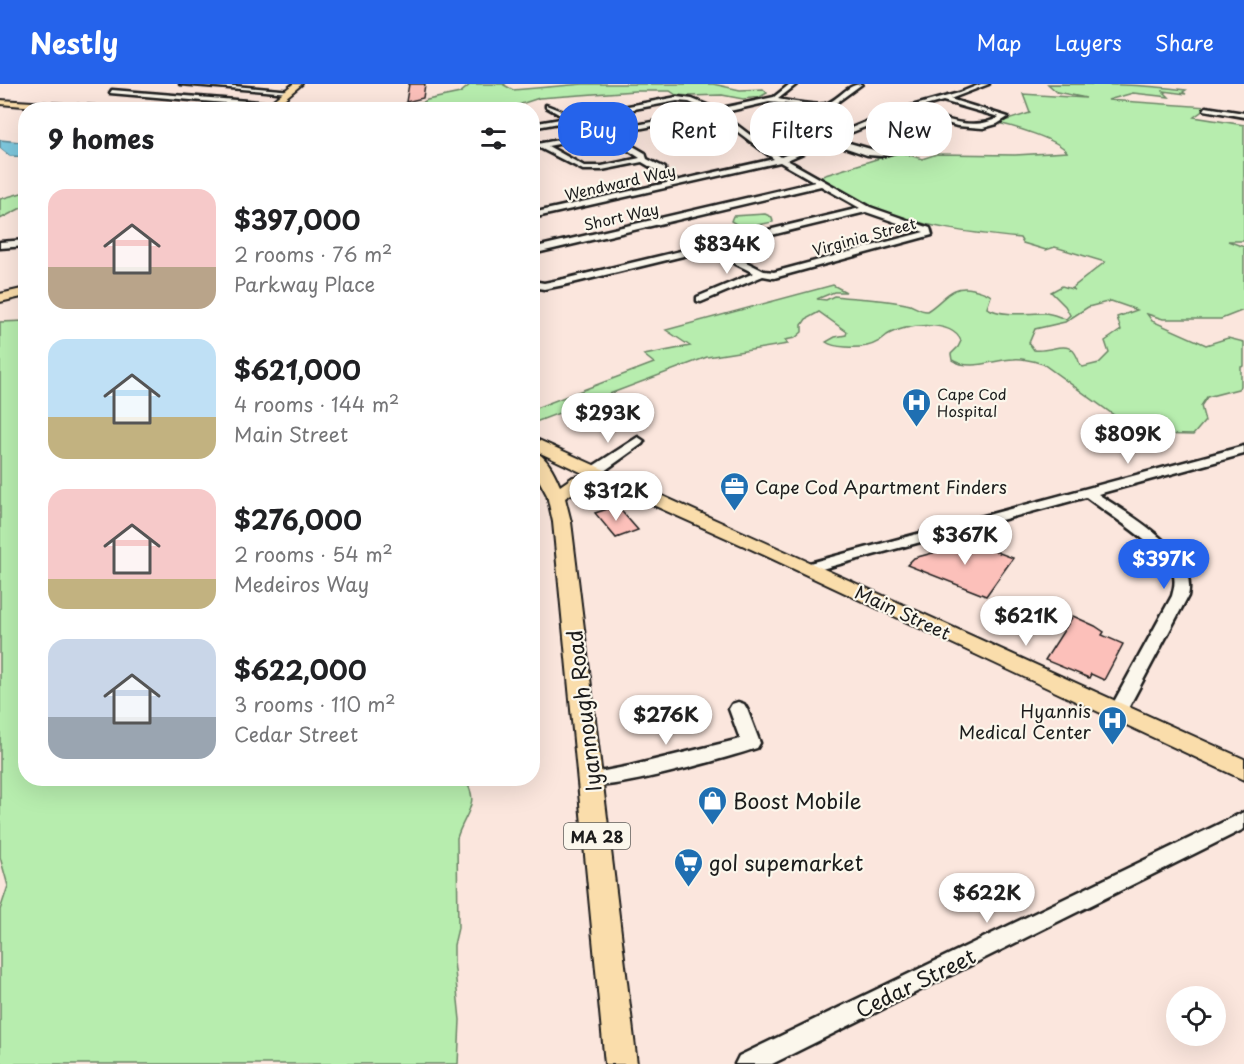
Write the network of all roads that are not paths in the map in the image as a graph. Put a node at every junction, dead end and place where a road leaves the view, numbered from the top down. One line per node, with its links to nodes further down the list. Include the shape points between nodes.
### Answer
1 (183, 84): 9 (street)
2 (298, 84): 9 (main road)
3 (783, 84): 6 (street)
4 (859, 84): 19 (street)
5 (986, 84): 8 (street, Wendward Way)
6 (793, 85): 12 (street)
7 (962, 86): 8 (street)
8 (975, 88): 11 (street, Wendward Way)
9 (289, 91): 15 (main road)
10 (112, 92): 14 (street)
11 (944, 99): 20 (street, Wendward Way); 28 (street, via 1005,117 970,126)
12 (770, 100): 18 (street); 23 (street)
13 (0, 102): 21 (main road)
14 (216, 102)
15 (275, 102)
16 (660, 102): 17 (street)
17 (694, 102)
18 (782, 102)
19 (832, 102)
20 (933, 102)
21 (18, 103)
22 (548, 106): 25 (street)
23 (738, 107)
24 (1206, 110): 26 (street)
25 (558, 111)
26 (1244, 116)
27 (558, 121): 29 (street)
28 (952, 121)
29 (540, 124)
30 (738, 130): 31 (street)
31 (748, 138): 38 (street)
32 (558, 142): 33 (street)
33 (540, 145)
34 (540, 148): 37 (street, via 583,168)
35 (638, 153): 37 (street)
36 (790, 156): 38 (street, Wendward Way)
37 (643, 160): 39 (street)
38 (780, 160): 40 (street); 42 (street, Wendward Way)
39 (662, 170)
40 (822, 183): 41 (street); 46 (street, Short Way)
41 (867, 209): 45 (street); 47 (street, Virginia Street, via 929,233 776,275)
42 (540, 214)
43 (18, 244): 44 (street)
44 (0, 245)
45 (709, 246): 47 (street); 48 (street)
46 (540, 249)
47 (762, 273): 51 (street)
48 (540, 285)
49 (18, 294): 50 (main road)
50 (0, 298)
51 (701, 299)
52 (638, 441): 57 (street)
53 (540, 446): 57 (main road, Main Street)
54 (1241, 454): 58 (street)
55 (540, 463): 57 (main road, Main Street)
56 (540, 467): 59 (main road, Iyannough Road / MA 28)
57 (597, 475): 59 (main road, Main Street, via 579,480); 60 (main road, Main Street)
58 (1086, 491): 60 (street); 62 (street, via 1174,560 1183,578 1180,596)
59 (557, 496): 64 (main road, Iyannough Road / MA 28)
60 (807, 568): 62 (main road, Main Street)
61 (738, 709): 64 (street, via 751,743)
62 (1118, 711): 63 (main road, Main Street)
63 (1244, 771)
64 (591, 780): 66 (main road, Iyannough Road / MA 28)
65 (1244, 820): 67 (street, Cedar Street)
66 (621, 1064)
67 (747, 1064)

